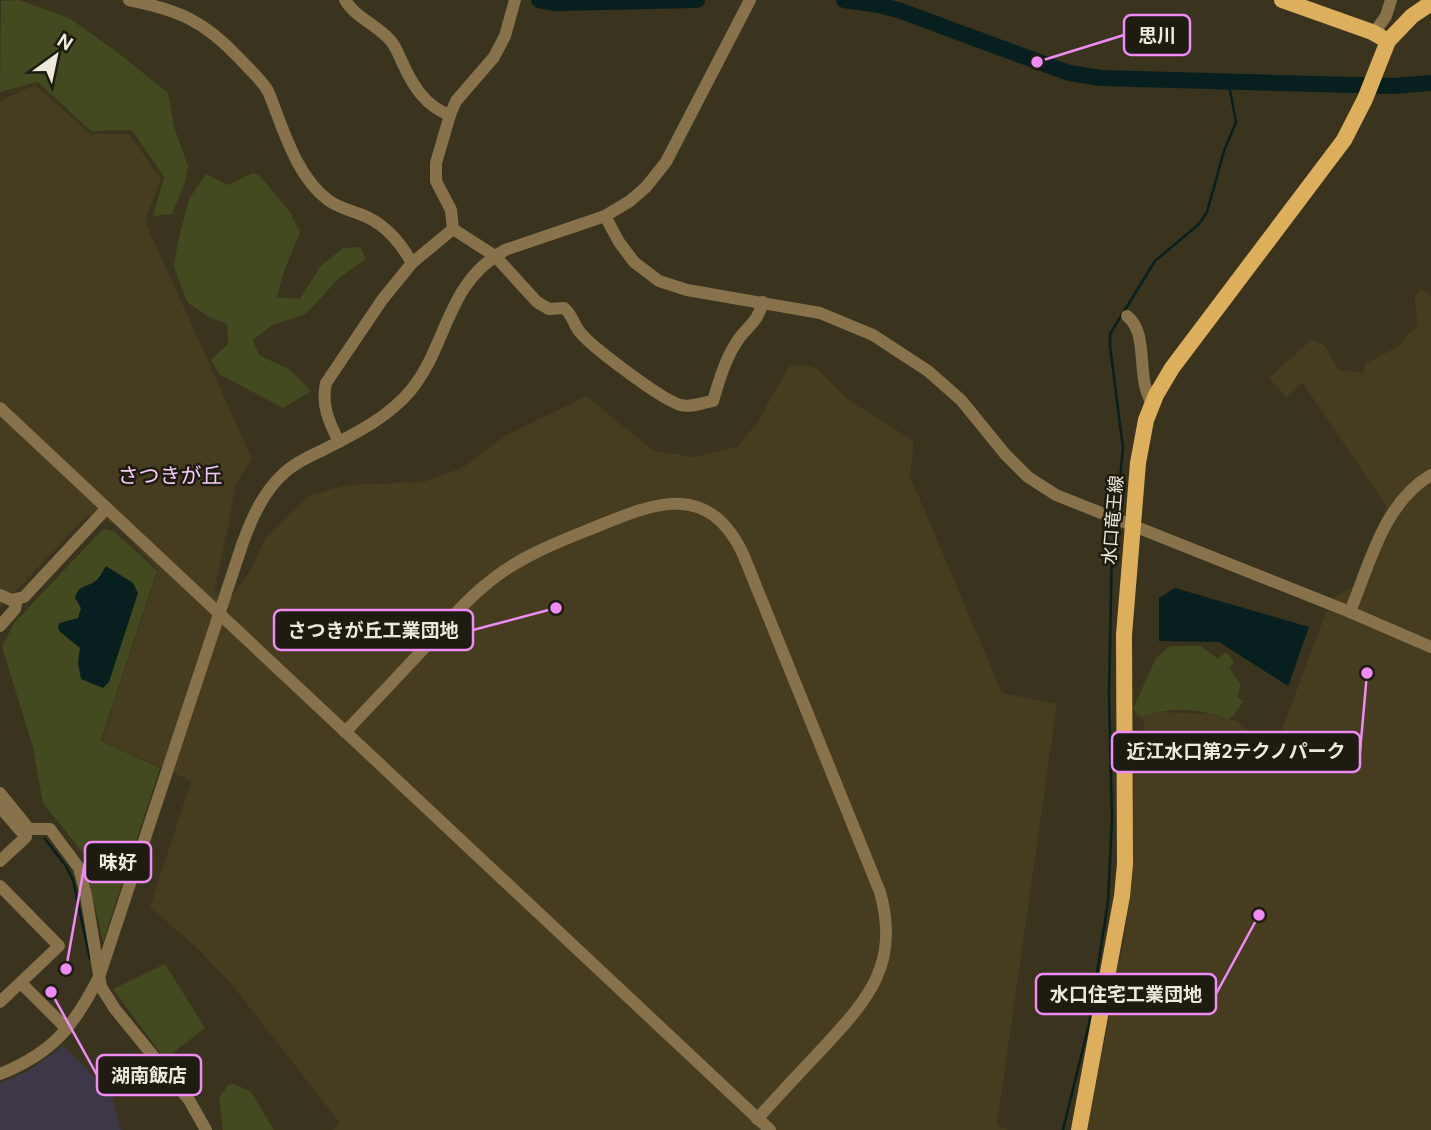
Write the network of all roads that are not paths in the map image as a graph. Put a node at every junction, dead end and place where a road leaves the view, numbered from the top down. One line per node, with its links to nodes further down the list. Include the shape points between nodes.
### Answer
1 (345, 0): 9 (street, via 393,43 427,102)
2 (515, 0): 9 (street, via 494,57 465,88)
3 (1282, 0): 8 (main road)
4 (1391, 0): 8 (street)
5 (135, 1): 13 (street, via 200,22 222,39 268,91 306,177 326,199 382,226 402,245)
6 (1431, 3): 8 (main road, 水口竜王線)
7 (748, 5): 10 (street, via 666,162 646,187)
8 (1381, 37): 16 (main road, 水口竜王線, via 1378,66 1352,126 1172,368)
9 (450, 115): 11 (street, via 436,163 436,181 451,210)
10 (605, 216): 12 (street); 14 (street, via 634,262 659,281)
11 (453, 229): 12 (street); 13 (street)
12 (495, 256): 14 (street, via 537,302 549,309 568,310 579,332 659,396 682,406 713,401 737,341 759,317); 18 (street, via 462,290 412,389 386,413)
13 (412, 263): 18 (street, via 326,383 327,418)
14 (763, 302): 21 (street, via 820,313 873,335 928,371 961,400 1028,477 1056,495)
15 (1128, 316): 16 (street, via 1135,321 1143,381)
16 (1153, 403): 21 (main road, 水口竜王線, via 1142,432)
17 (0, 408): 20 (street)
18 (339, 442): 25 (street, via 300,462 273,484 251,522)
19 (1431, 475): 24 (street, via 1398,503 1386,523)
20 (106, 509): 23 (street, via 24,597); 25 (street)
21 (1132, 527): 24 (street); 41 (main road, 水口竜王線, via 1124,635 1124,875)
22 (0, 595): 23 (street)
23 (17, 599): 26 (street, via 15,609)
24 (1350, 612): 27 (street)
25 (219, 615): 28 (street); 33 (street)
26 (0, 626)
27 (1431, 647)
28 (345, 733): 38 (street); 38 (street, via 469,599 535,552 653,505 694,506 719,521 743,554 880,892 887,929 883,963 867,998)
29 (0, 793): 33 (street, via 29,829 50,829 79,868)
30 (0, 807): 31 (street, via 26,837)
31 (0, 862)
32 (0, 886): 34 (street, via 59,946)
33 (99, 976): 36 (street, via 82,1011); 39 (street, via 115,1009 189,1100)
34 (22, 983): 35 (street); 36 (street)
35 (0, 1002)
36 (67, 1029): 37 (street, via 40,1053)
37 (0, 1074)
38 (757, 1119): 40 (street)
39 (206, 1130)
40 (771, 1130)
41 (1079, 1130)

